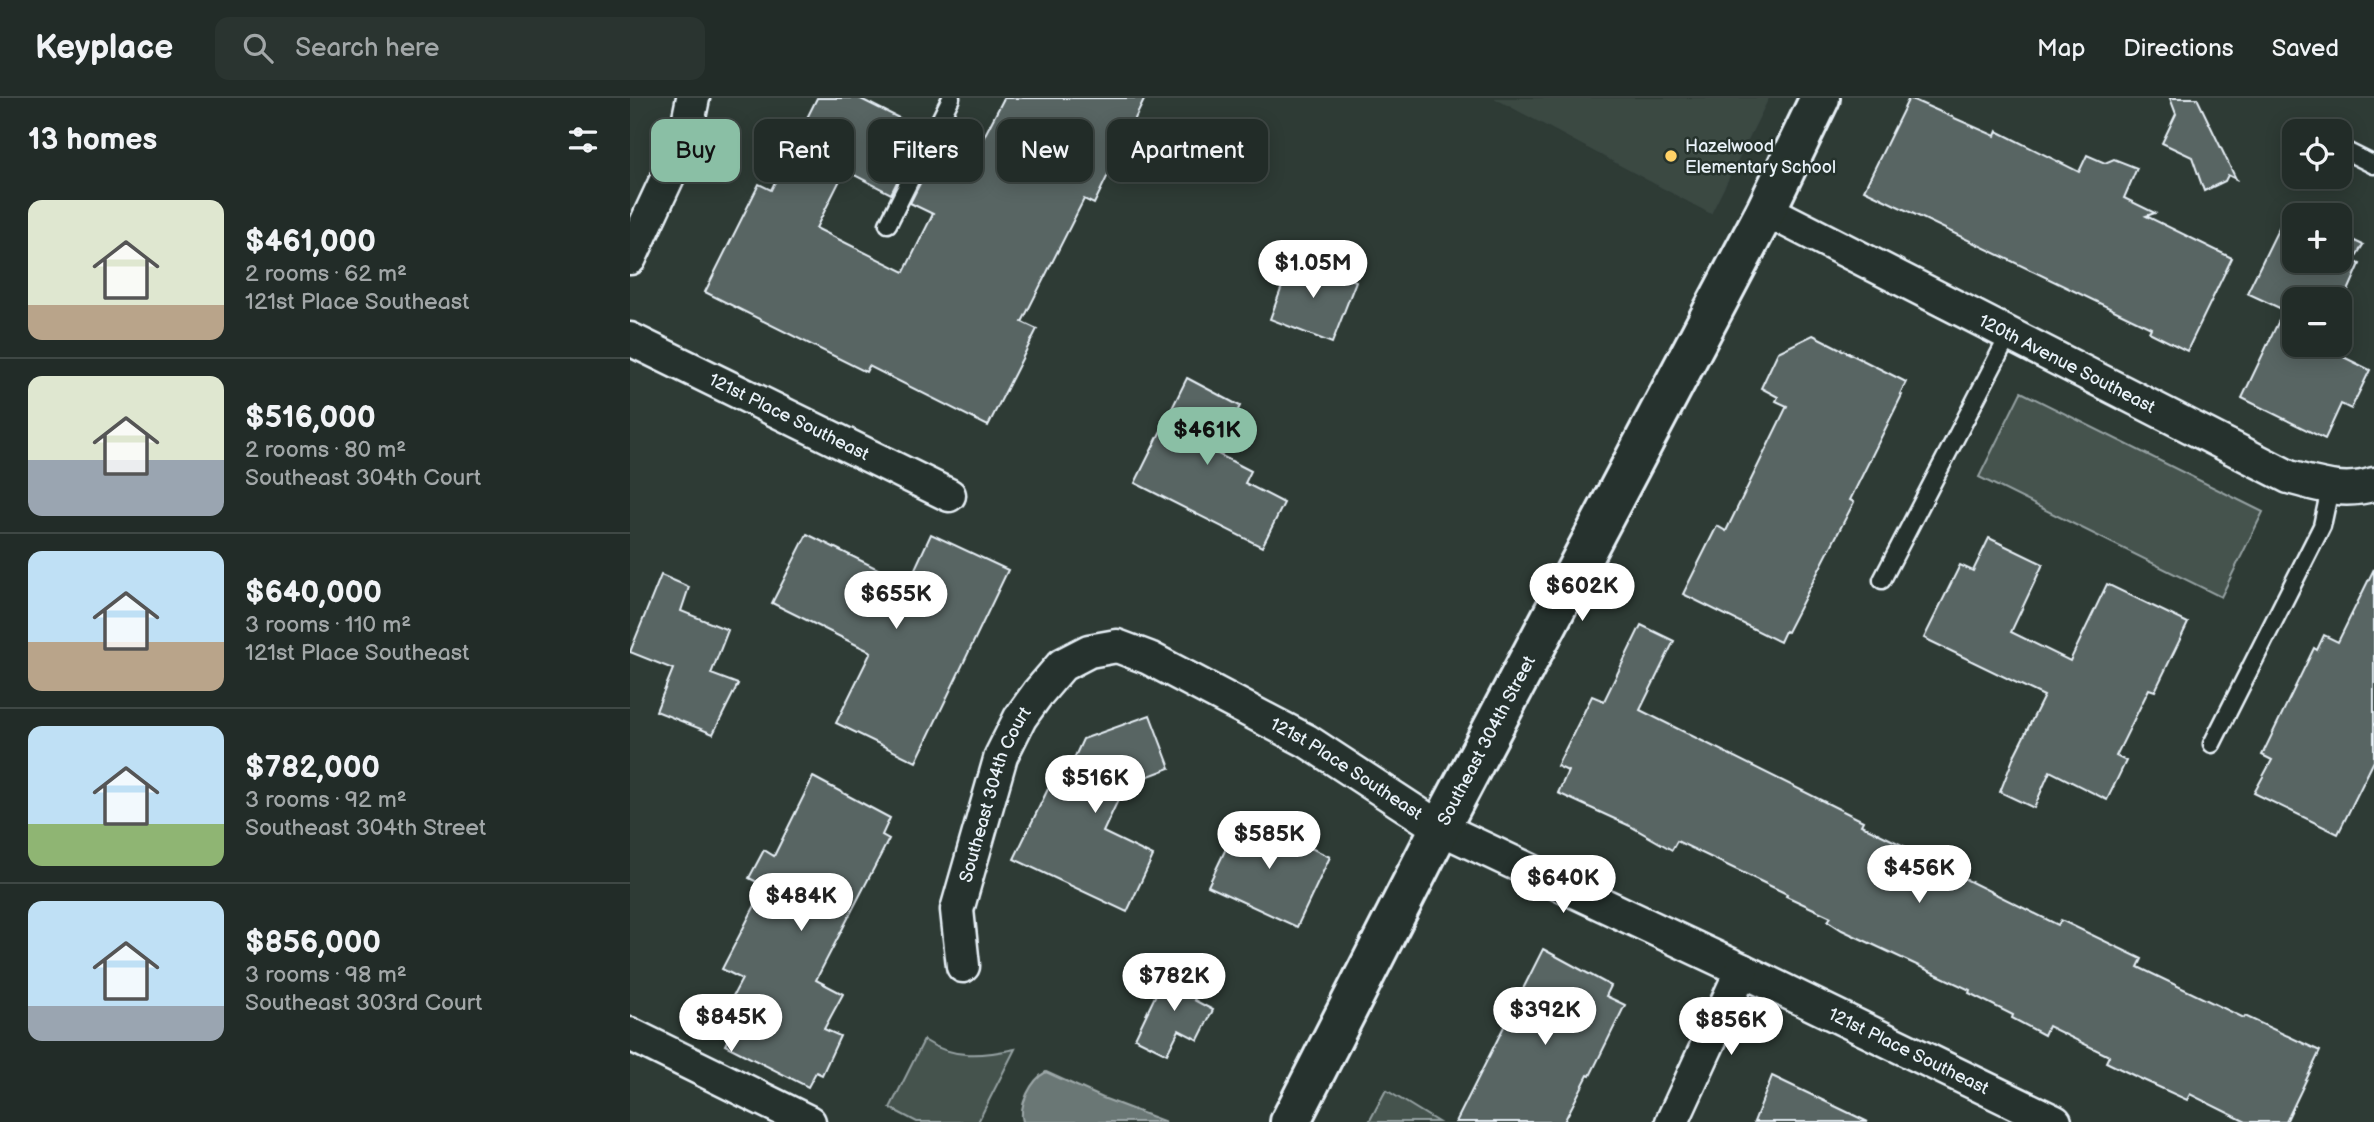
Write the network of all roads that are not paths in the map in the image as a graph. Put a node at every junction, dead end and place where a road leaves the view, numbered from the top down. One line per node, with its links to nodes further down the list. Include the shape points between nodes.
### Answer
1 (693, 98): 8 (street, via 684,142)
2 (951, 98): 7 (lane)
3 (1820, 98): 6 (street, Southeast 304th Street)
4 (2352, 154): 5 (lane)
5 (2374, 165)
6 (1766, 211): 9 (street, 120th Avenue Southeast); 17 (street, Southeast 304th Street)
7 (888, 224)
8 (630, 258)
9 (2009, 335): 12 (street, 120th Avenue Southeast, via 2289,477); 14 (lane)
10 (630, 338): 13 (street, 121st Place Southeast)
11 (2374, 484): 12 (street, 120th Avenue Southeast)
12 (2330, 489): 16 (lane, via 2322,526)
13 (949, 495)
14 (1882, 580)
15 (1089, 651): 17 (street, 121st Place Southeast, via 1117,646 1149,658 1307,741); 18 (street, Southeast 304th Court, via 1062,665 1038,693 1002,756 957,911)
16 (2212, 744)
17 (1440, 828): 19 (street, 121st Place Southeast); 22 (street, Southeast 304th Street)
18 (962, 966)
19 (1742, 970): 23 (street); 24 (street, 121st Place Southeast)
20 (630, 1034): 21 (street)
21 (809, 1122)
22 (1290, 1122)
23 (1672, 1122)
24 (2054, 1122)

